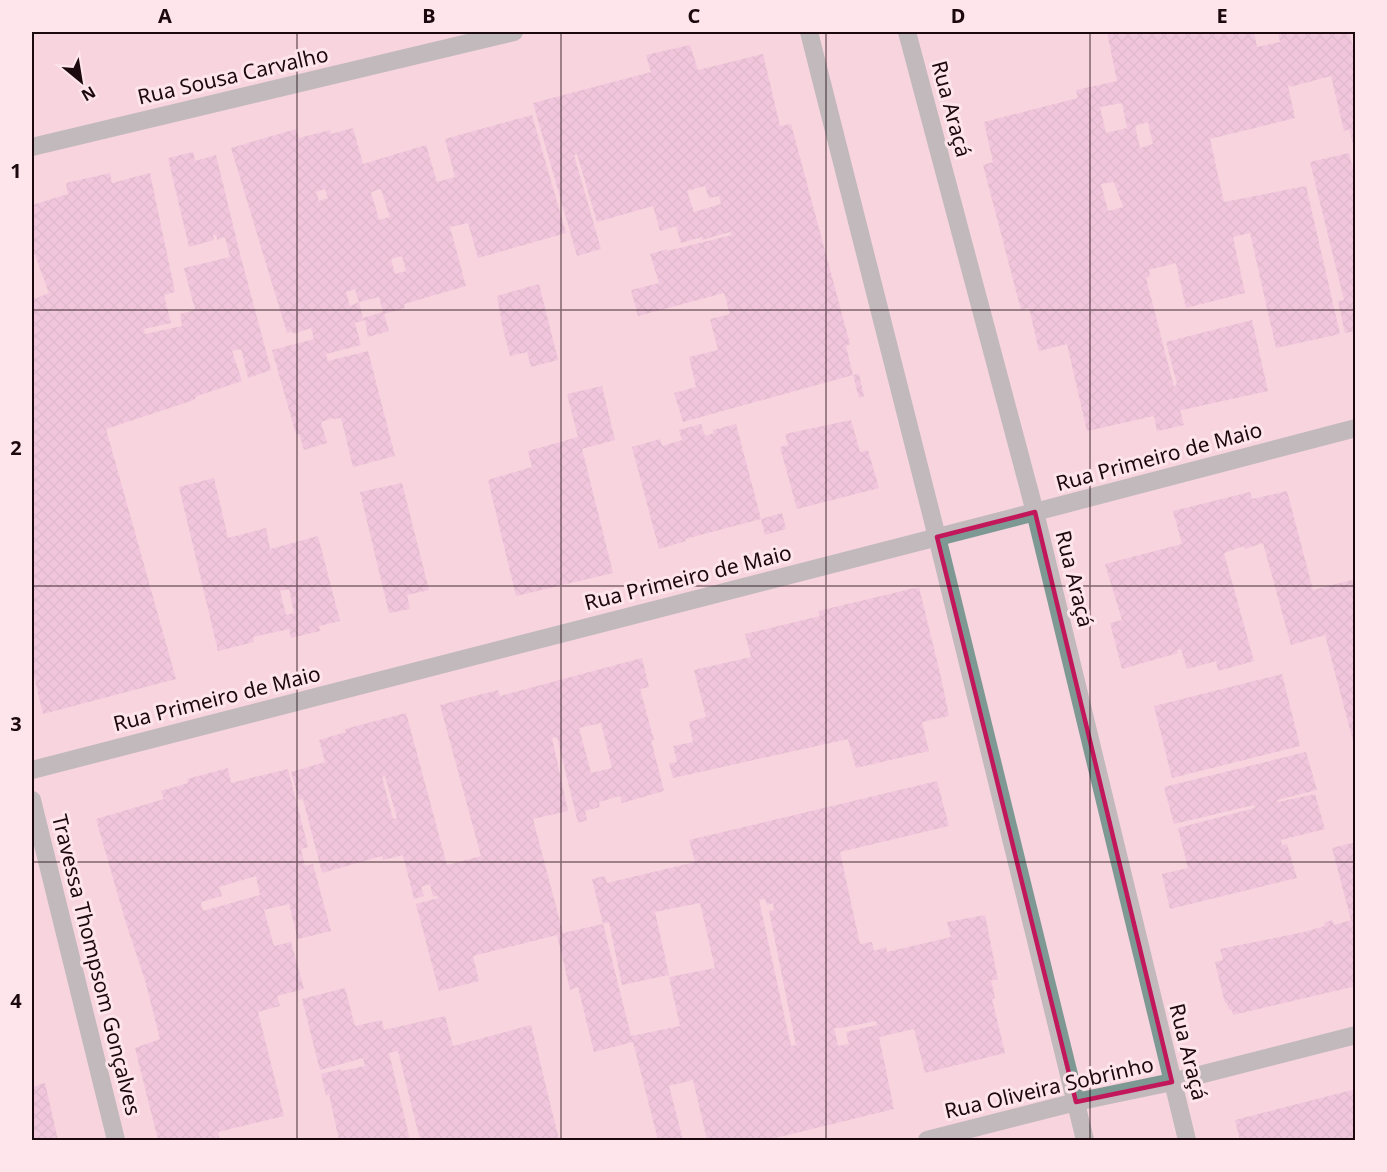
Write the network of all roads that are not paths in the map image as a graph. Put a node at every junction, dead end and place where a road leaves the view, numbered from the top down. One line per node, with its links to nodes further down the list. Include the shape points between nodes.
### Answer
1 (514, 32): 4 (street, Rua Sousa Carvalho)
2 (809, 32): 7 (street)
3 (907, 32): 6 (street, Rua Araçá)
4 (32, 147)
5 (1356, 428): 6 (street, Rua Primeiro de Maio)
6 (1035, 512): 7 (street, Rua Primeiro de Maio); 11 (street, Rua Araçá)
7 (937, 537): 8 (street, Rua Primeiro de Maio); 12 (street)
8 (32, 770)
9 (32, 800): 13 (street, Travessa Thompsom Gonçalves)
10 (1356, 1035): 11 (street, Rua Oliveira Sobrinho)
11 (1172, 1082): 12 (street, Rua Oliveira Sobrinho); 16 (street, Rua Araçá)
12 (1076, 1102): 14 (street, Rua Oliveira Sobrinho); 15 (street)
13 (116, 1140)
14 (927, 1140)
15 (1085, 1140)
16 (1187, 1140)

